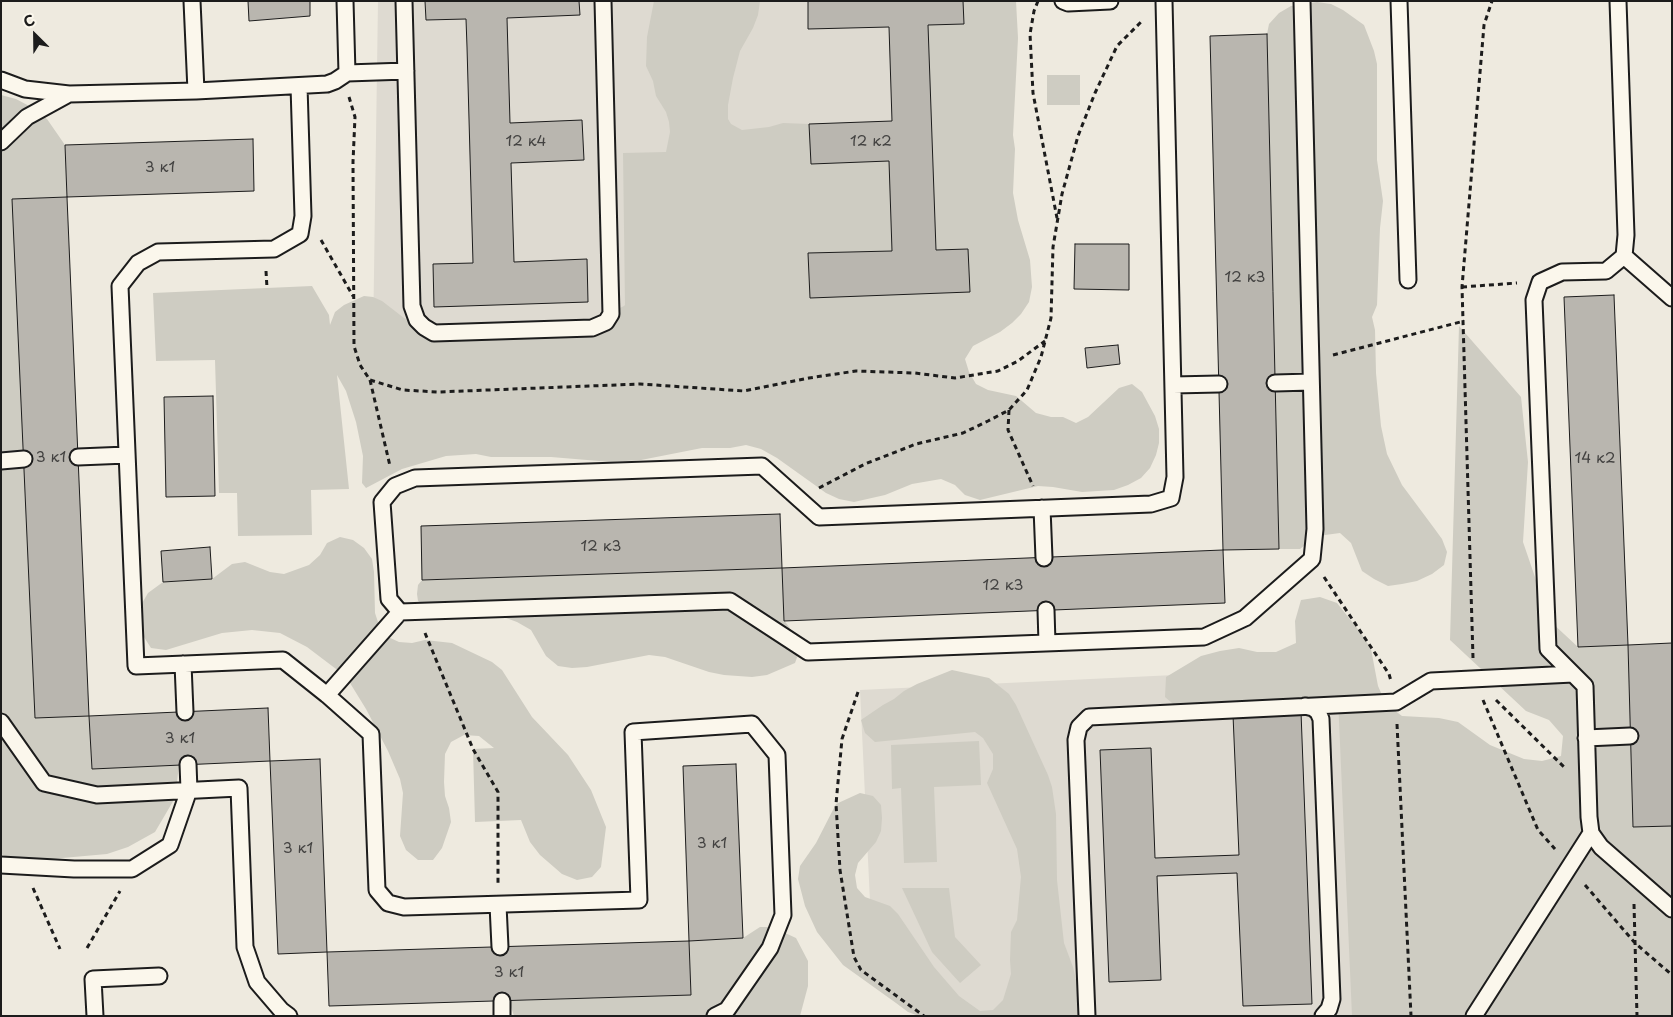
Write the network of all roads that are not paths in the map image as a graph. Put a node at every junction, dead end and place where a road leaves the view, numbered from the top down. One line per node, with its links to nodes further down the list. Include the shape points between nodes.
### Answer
1 (192, 1): 15 (lane)
2 (345, 1): 12 (lane)
3 (404, 1): 11 (lane)
4 (603, 1): 11 (lane, via 612,303 606,322 592,328 434,333 417,320 412,306)
5 (1063, 1): 6 (lane)
6 (1110, 1)
7 (1164, 1): 24 (lane)
8 (1302, 1): 22 (lane)
9 (1400, 1): 19 (lane)
10 (1618, 1): 18 (lane)
11 (406, 71): 12 (lane)
12 (347, 73): 14 (lane, via 327,84)
13 (1, 80): 16 (lane, via 25,89)
14 (299, 86): 15 (lane); 25 (lane, via 303,207 300,234 274,248 158,252 138,263 120,286)
15 (196, 91): 16 (lane)
16 (69, 94): 17 (lane, via 27,118)
17 (1, 142)
18 (1624, 256): 20 (lane); 35 (lane, via 1606,270 1562,272 1540,282 1534,300 1548,649)
19 (1408, 280)
20 (1672, 298)
21 (1275, 382): 22 (lane)
22 (1311, 382): 33 (lane, via 1315,529 1312,560 1245,618 1204,637)
23 (1219, 384): 24 (lane)
24 (1173, 385): 29 (lane, via 1176,477 1171,498 1151,504)
25 (127, 455): 26 (lane); 34 (lane, via 136,666)
26 (78, 457)
27 (24, 459): 28 (lane)
28 (1, 461)
29 (1042, 508): 30 (lane); 32 (lane, via 819,517 762,466 415,478 395,486 382,502 388,599)
30 (1044, 558)
31 (1046, 610): 33 (lane)
32 (400, 612): 33 (lane, via 730,601 808,652); 36 (lane)
33 (1047, 643)
34 (183, 664): 36 (lane, via 283,660); 38 (lane)
35 (1573, 674): 37 (lane, via 1431,681 1396,702); 41 (lane, via 1585,686)
36 (327, 695): 46 (lane, via 372,734 377,890 388,903 404,907)
37 (1305, 706): 53 (lane, via 1107,715 1089,717 1079,727 1076,740); 54 (lane, via 1318,712 1321,719 1332,999 1330,1009)
38 (185, 712)
39 (1, 722): 43 (lane, via 44,783 97,795)
40 (1630, 736): 41 (lane)
41 (1586, 738): 44 (lane)
42 (188, 764): 43 (lane)
43 (189, 790): 45 (lane, via 170,845 132,869); 51 (lane, via 239,788 246,947 257,982)
44 (1591, 833): 47 (lane, via 1602,847); 55 (lane)
45 (1, 865)
46 (498, 904): 48 (lane); 52 (lane, via 639,900 633,732 752,724 777,755 783,915 770,948 727,1010)
47 (1672, 909)
48 (500, 947)
49 (159, 976): 50 (lane, via 93,979)
50 (95, 1016)
51 (289, 1016)
52 (715, 1016)
53 (1087, 1016)
54 (1323, 1016)
55 (1474, 1016)

